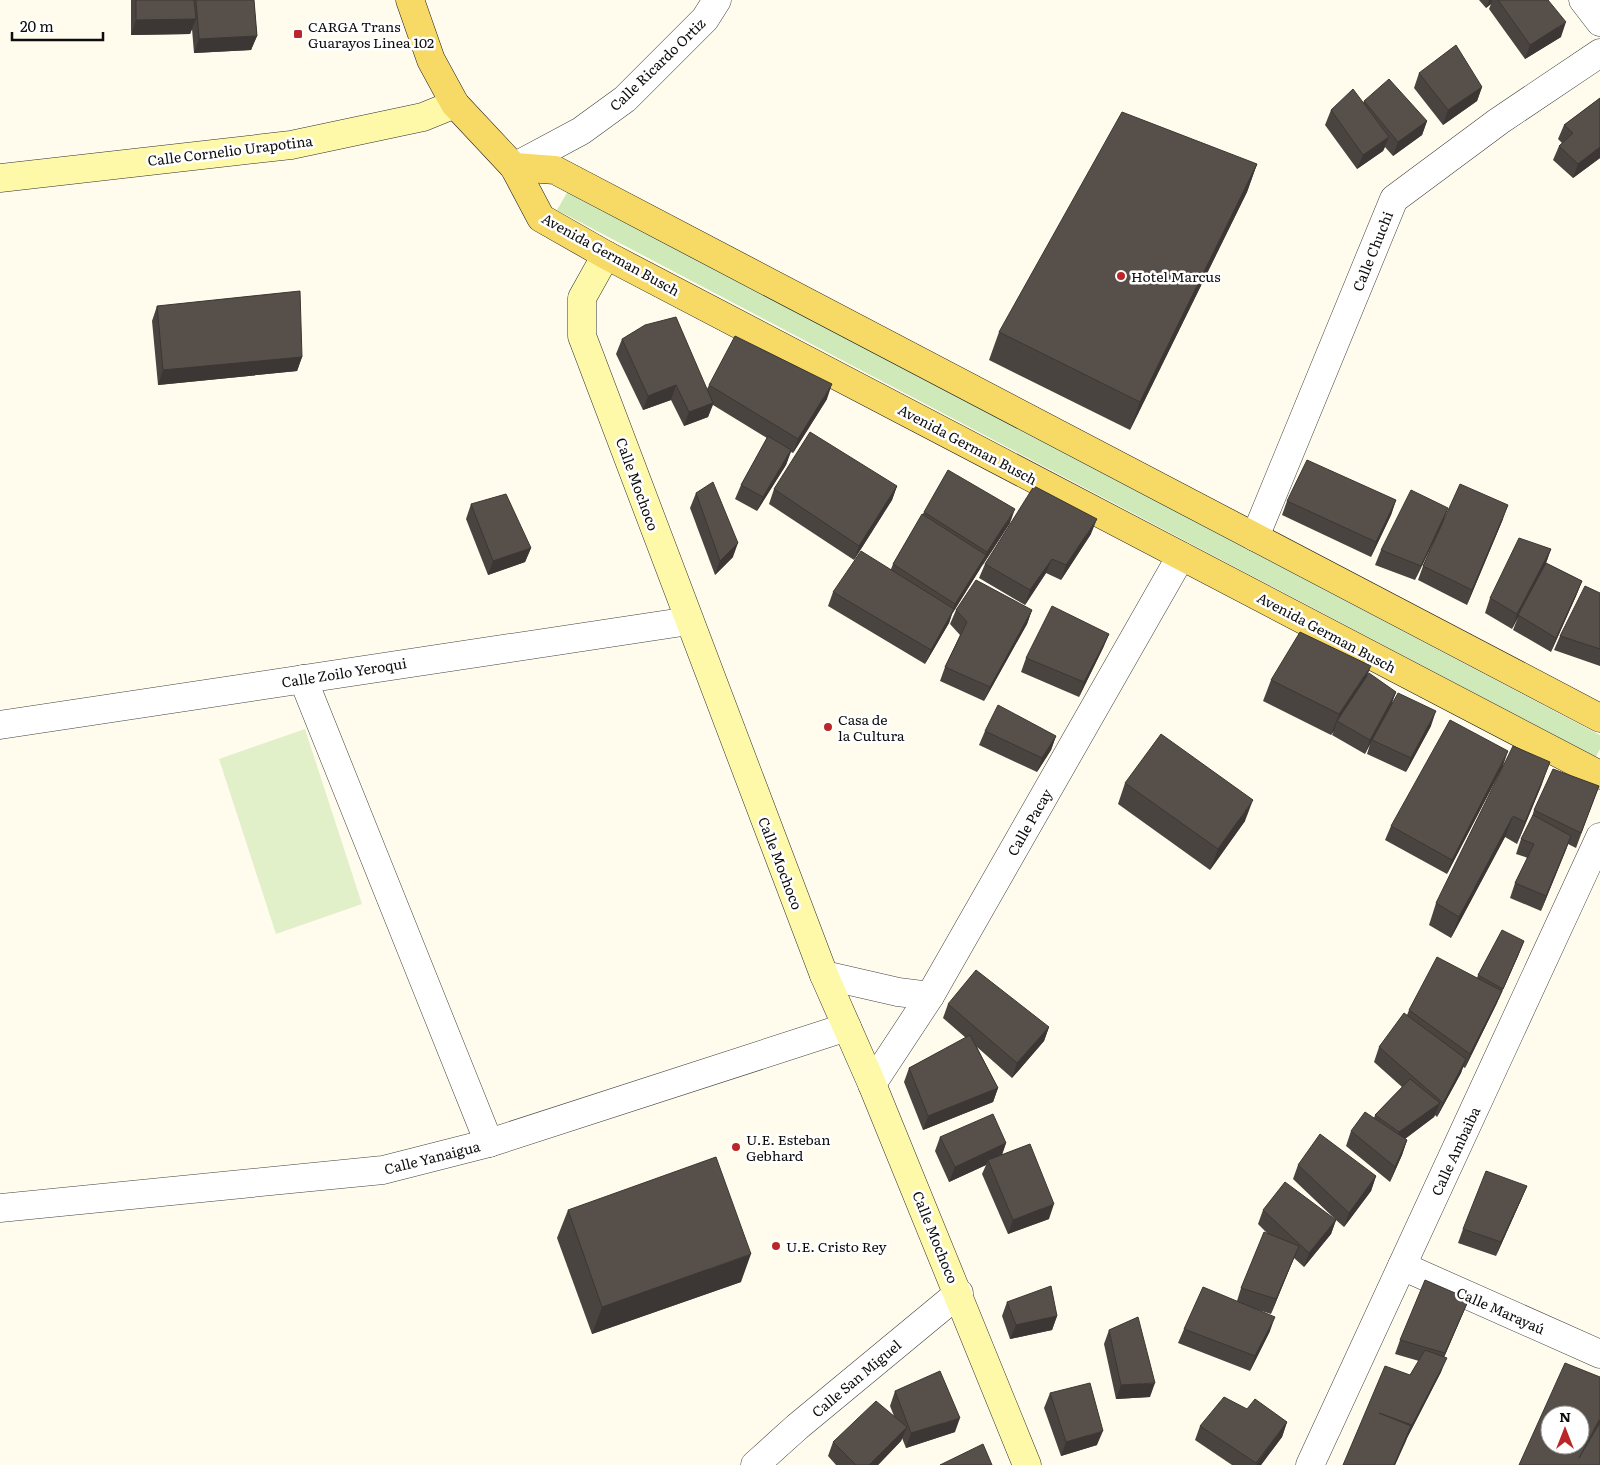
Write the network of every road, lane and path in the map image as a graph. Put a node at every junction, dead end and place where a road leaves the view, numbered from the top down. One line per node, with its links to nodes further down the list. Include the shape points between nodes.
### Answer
1 (410, 0): 6 (main road, Avenida German Busch, via 431,60)
2 (717, 0): 7 (street, Calle Ricardo Ortiz, via 705,20 625,99 582,131)
3 (1583, 0): 4 (street)
4 (1600, 22)
5 (1600, 53): 10 (street, Calle Chuchi, via 1499,120 1394,199)
6 (455, 104): 7 (main road, Avenida German Busch); 8 (street, Calle Cornelio Urapotina, via 423,117 291,145)
7 (514, 167): 9 (main road, Avenida German Busch, via 541,218); 10 (main road, via 555,170)
8 (0, 178)
9 (606, 255): 11 (main road, Avenida German Busch); 12 (street, Calle Mochoco, via 582,298 582,336)
10 (1255, 537): 14 (main road)
11 (1181, 556): 16 (main road, Avenida German Busch); 19 (street, Calle Pacay)
12 (689, 621): 13 (street, Calle Zoilo Yeroqui); 18 (street, Calle Mochoco)
13 (303, 678): 15 (street, Calle Zoilo Yeroqui); 22 (street)
14 (1600, 718)
15 (0, 725)
16 (1600, 775)
17 (1600, 837): 24 (street, Calle Ambaiba)
18 (824, 974): 19 (street, via 898,992); 20 (street, Calle Mochoco)
19 (930, 996): 21 (street, Calle Pacay)
20 (847, 1027): 21 (street, Calle Mochoco); 22 (street, Calle Yanaigua)
21 (872, 1084): 25 (street, Calle Mochoco)
22 (489, 1143): 23 (street, Calle Yanaigua, via 383,1170)
23 (0, 1208)
24 (1402, 1266): 26 (street, Calle Marayaú); 29 (street, Calle Ambaiba)
25 (959, 1293): 27 (street, Calle San Miguel); 28 (street, Calle Mochoco)
26 (1600, 1354)
27 (755, 1465)
28 (1028, 1465)
29 (1310, 1465)

